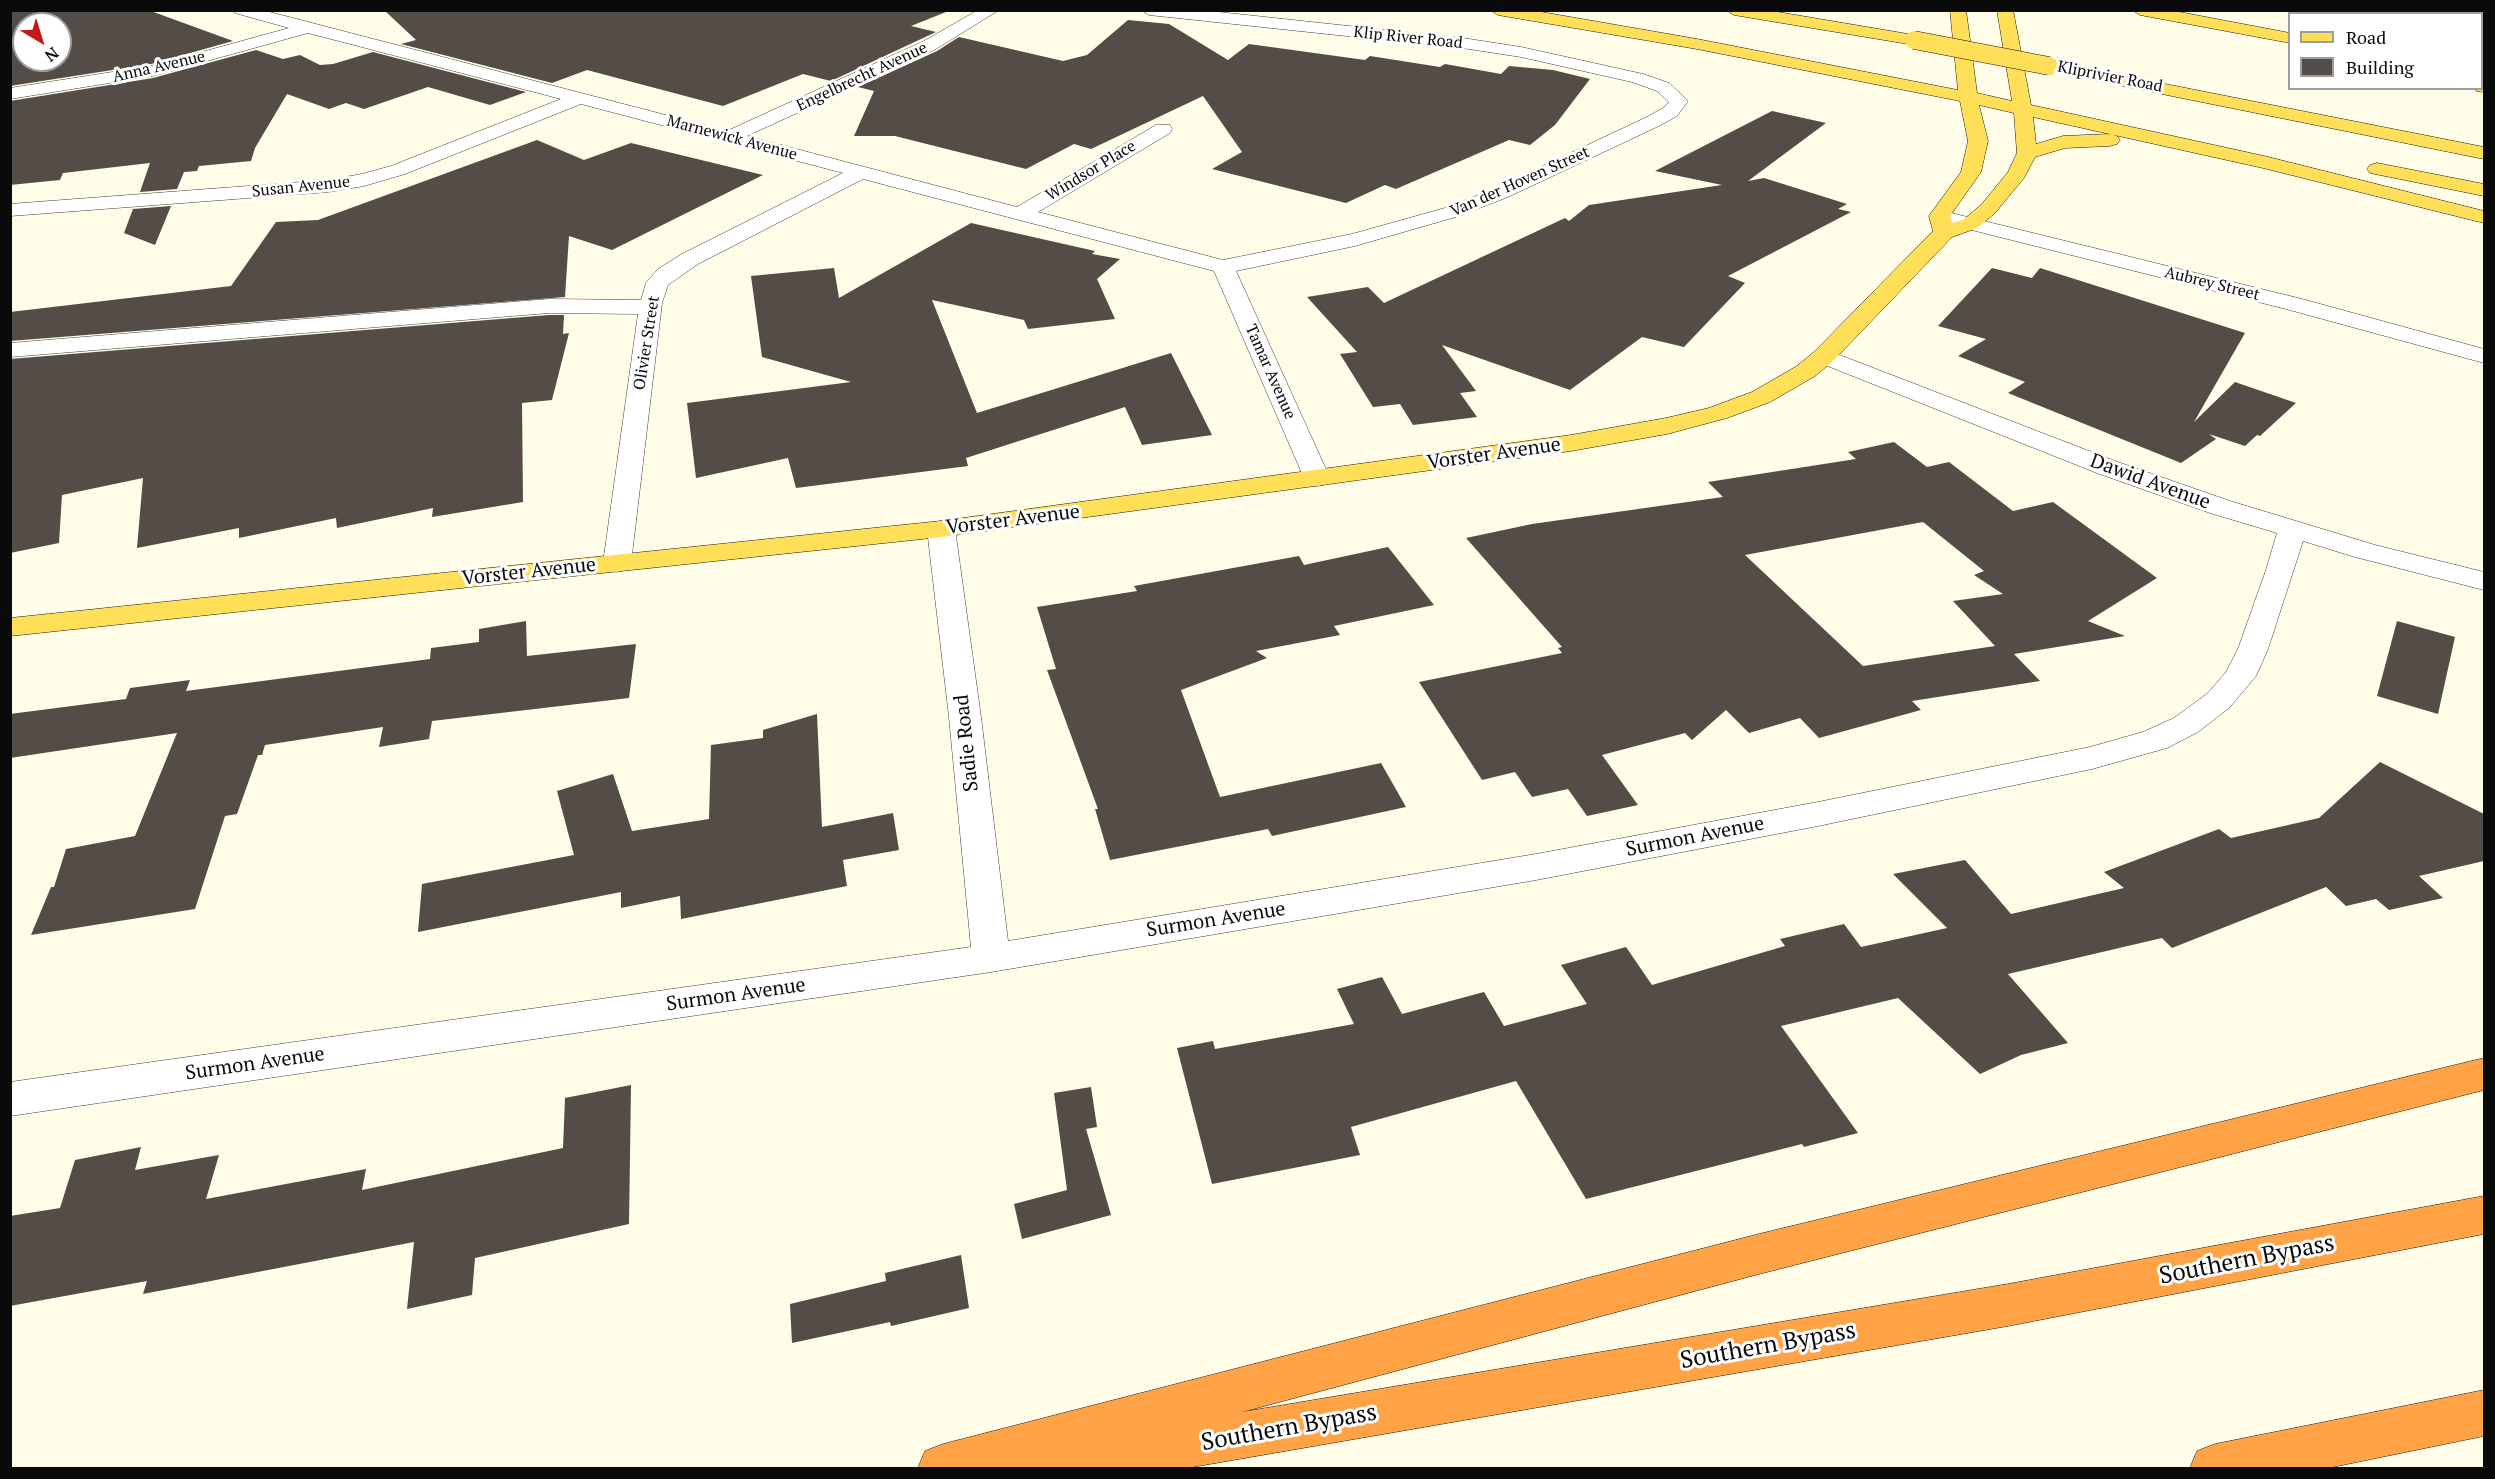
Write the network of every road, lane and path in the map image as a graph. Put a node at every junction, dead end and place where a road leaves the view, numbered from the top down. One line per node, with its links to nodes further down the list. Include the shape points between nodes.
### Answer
1 (241, 10): 13 (street, Marnewick Avenue)
2 (991, 10): 27 (street, Engelbrecht Avenue, via 930,45)
3 (1149, 10): 19 (street, Klip River Road, via 1502,49 1614,72)
4 (1497, 10): 18 (main road)
5 (1734, 10): 14 (main road, Kliprivier Road)
6 (1807, 10): 14 (main road, Kliprivier Road)
7 (1958, 10): 20 (main road, Vorster Avenue)
8 (2006, 10): 23 (main road)
9 (2140, 10): 12 (main road)
10 (2468, 10): 11 (street)
11 (2484, 11)
12 (2212, 24): 15 (main road); 16 (main road)
13 (306, 28): 21 (street, Anna Avenue, via 153,71); 22 (street, Marnewick Avenue)
14 (1917, 35): 17 (main road, Kliprivier Road, bridge)
15 (2288, 38)
16 (2288, 43)
17 (2050, 60): 28 (main road, Kliprivier Road); 32 (main road, Kliprivier Road)
18 (1860, 76): 20 (main road); 24 (main road)
19 (1664, 87): 41 (street, Van der Hoven Street, via 1679,102 1670,112 1475,203 1355,240)
20 (1967, 93): 23 (main road); 29 (main road, Vorster Avenue)
21 (10, 94)
22 (578, 99): 27 (street, Marnewick Avenue); 37 (street, Susan Avenue, via 364,180)
23 (2022, 104): 30 (main road); 31 (main road); 33 (main road)
24 (1933, 107)
25 (1956, 124): 29 (main road)
26 (1163, 129): 38 (street, Windsor Place)
27 (730, 137): 35 (street, Marnewick Avenue)
28 (2484, 140)
29 (1978, 141): 40 (main road, Vorster Avenue)
30 (2200, 148): 31 (main road, via 2097,139 2063,142); 39 (main road)
31 (2027, 153): 40 (main road, Vorster Avenue, via 2001,197)
32 (2484, 153)
33 (2339, 162)
34 (2361, 166): 36 (main road)
35 (861, 172): 38 (street, Marnewick Avenue); 42 (street, Olivier Street, via 677,267 657,283)
36 (2484, 190)
37 (10, 210)
38 (1020, 214): 41 (street, Marnewick Avenue)
39 (2484, 217)
40 (1951, 224): 44 (main road, Vorster Avenue); 45 (street, Aubrey Street, via 2294,304)
41 (1223, 267): 46 (street, Tamar Avenue)
42 (651, 306): 43 (street, via 549,306); 49 (street, Olivier Street)
43 (10, 350)
44 (1824, 356): 46 (main road, Vorster Avenue, via 1790,382 1718,414 1571,443); 48 (street, Dawid Avenue, via 2115,470)
45 (2484, 356)
46 (1317, 478): 47 (main road, Vorster Avenue)
47 (941, 529): 49 (main road, Vorster Avenue); 52 (street, Sadie Road)
48 (2292, 530): 50 (street, Dawid Avenue); 52 (street, Surmon Avenue, via 2253,649 2240,676 2219,700 2186,725 2155,740 2092,758 1536,867)
49 (617, 563): 51 (main road, Vorster Avenue)
50 (2484, 581)
51 (10, 627)
52 (991, 958): 54 (street, Surmon Avenue)
53 (2484, 1074): 57 (highway, via 1759,1254)
54 (10, 1099)
55 (2484, 1215): 58 (highway, Southern Bypass, via 2008,1305)
56 (2484, 1413): 59 (highway)
57 (943, 1468)
58 (1051, 1468)
59 (2215, 1468)

